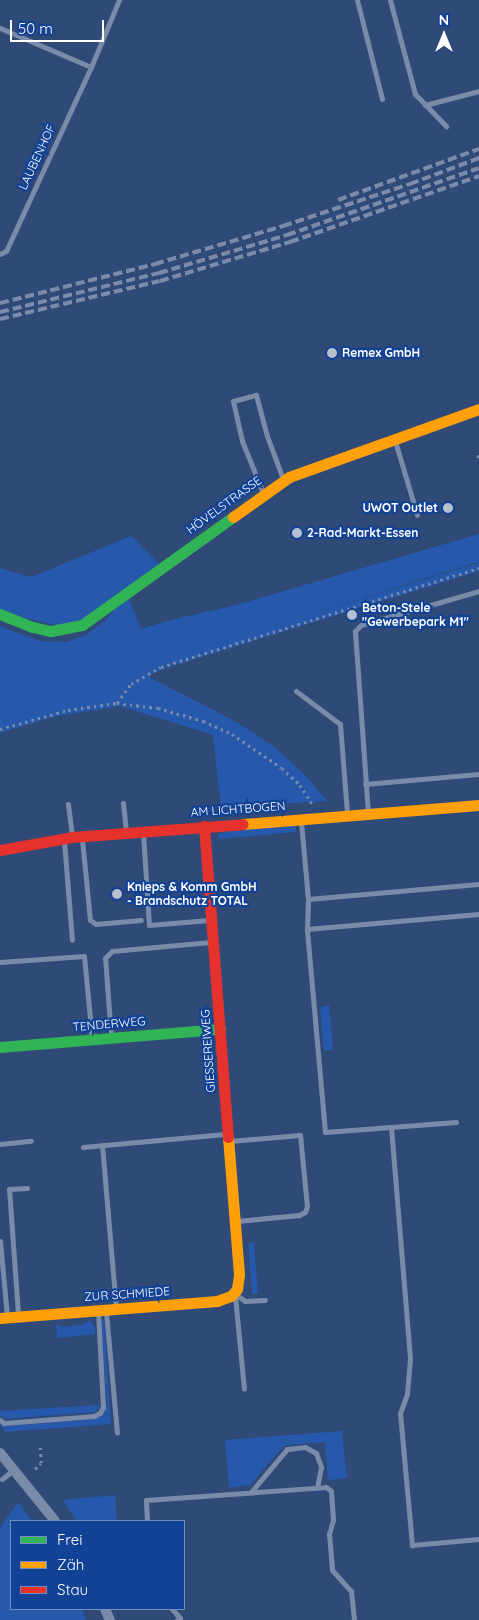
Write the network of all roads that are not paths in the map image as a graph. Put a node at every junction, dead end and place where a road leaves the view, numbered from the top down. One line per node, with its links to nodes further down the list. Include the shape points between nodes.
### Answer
1 (119, 0): 5 (lane, LAUBENHOF)
2 (357, 0): 7 (lane)
3 (390, 0): 8 (lane, via 414,94)
4 (0, 28): 5 (lane)
5 (91, 67): 10 (lane, LAUBENHOF, via 6,251)
6 (479, 91): 8 (lane)
7 (382, 99)
8 (425, 105): 9 (lane)
9 (446, 126)
10 (0, 254)
11 (479, 409): 12 (street, HÖVELSTRASSE)
12 (394, 438): 13 (street, HÖVELSTRASSE, via 299,471); 15 (lane)
13 (283, 480): 14 (street, HÖVELSTRASSE); 14 (lane, via 256,395 233,401 242,441)
14 (264, 493): 17 (street, HÖVELSTRASSE, via 82,625 51,631 33,628)
15 (417, 515)
16 (479, 592): 20 (lane, via 357,627)
17 (0, 614)
18 (296, 691): 25 (lane, via 340,724)
19 (479, 774): 20 (lane)
20 (366, 784): 24 (lane)
21 (68, 804): 30 (lane)
22 (124, 804): 29 (lane)
23 (479, 805): 24 (street, AM LICHTBOGEN)
24 (368, 813): 25 (street, AM LICHTBOGEN)
25 (347, 815): 26 (street, AM LICHTBOGEN)
26 (301, 818): 27 (street, AM LICHTBOGEN); 33 (lane)
27 (204, 826): 28 (street, AM LICHTBOGEN); 36 (street, GIESSEREIWEG)
28 (142, 830): 29 (street, AM LICHTBOGEN); 36 (lane, via 149,925)
29 (126, 832): 30 (street, AM LICHTBOGEN)
30 (72, 837): 31 (street, AM LICHTBOGEN); 35 (lane, via 90,920 96,924); 38 (lane)
31 (0, 850)
32 (479, 884): 33 (lane)
33 (308, 899): 37 (lane)
34 (479, 914): 37 (lane)
35 (141, 920)
36 (211, 920): 39 (street, GIESSEREIWEG)
37 (307, 929): 46 (lane, via 325,1132)
38 (72, 940)
39 (213, 942): 41 (street, GIESSEREIWEG); 42 (lane, via 112,951 105,958)
40 (0, 962): 43 (lane, via 84,956)
41 (220, 1029): 42 (street, TENDERWEG); 47 (street, GIESSEREIWEG)
42 (111, 1038): 43 (street, TENDERWEG)
43 (92, 1039): 44 (street, TENDERWEG)
44 (0, 1046)
45 (456, 1122): 46 (lane)
46 (391, 1127): 69 (lane, via 410,1359 407,1394 400,1414 412,1545)
47 (228, 1138): 50 (lane); 53 (street, GIESSEREIWEG); 53 (lane, via 300,1135 307,1206 299,1215)
48 (31, 1141): 49 (lane)
49 (0, 1144)
50 (102, 1145): 51 (lane); 57 (lane)
51 (83, 1147)
52 (27, 1188): 58 (lane, via 9,1189)
53 (234, 1221): 55 (street, GIESSEREIWEG, via 239,1274)
54 (0, 1241): 58 (lane)
55 (234, 1293): 56 (lane, via 244,1301); 57 (street, ZUR SCHMIEDE, via 217,1301); 59 (lane)
56 (264, 1300)
57 (106, 1309): 58 (street, ZUR SCHMIEDE); 60 (lane, via 103,1407 100,1413 4,1423); 61 (lane)
58 (8, 1317)
59 (244, 1389)
60 (0, 1420)
61 (117, 1433)
62 (0, 1453): 63 (street)
63 (14, 1469): 64 (lane); 67 (street)
64 (2, 1479)
65 (317, 1487): 66 (lane); 66 (lane, via 321,1467 316,1453 305,1447 287,1449); 72 (lane, via 331,1491 333,1522 329,1534 332,1570 352,1591)
66 (251, 1492): 68 (lane, via 146,1500)
67 (54, 1520)
68 (147, 1520)
69 (479, 1539)
70 (173, 1610): 71 (lane, via 180,1618)
71 (177, 1620)
72 (354, 1620)

